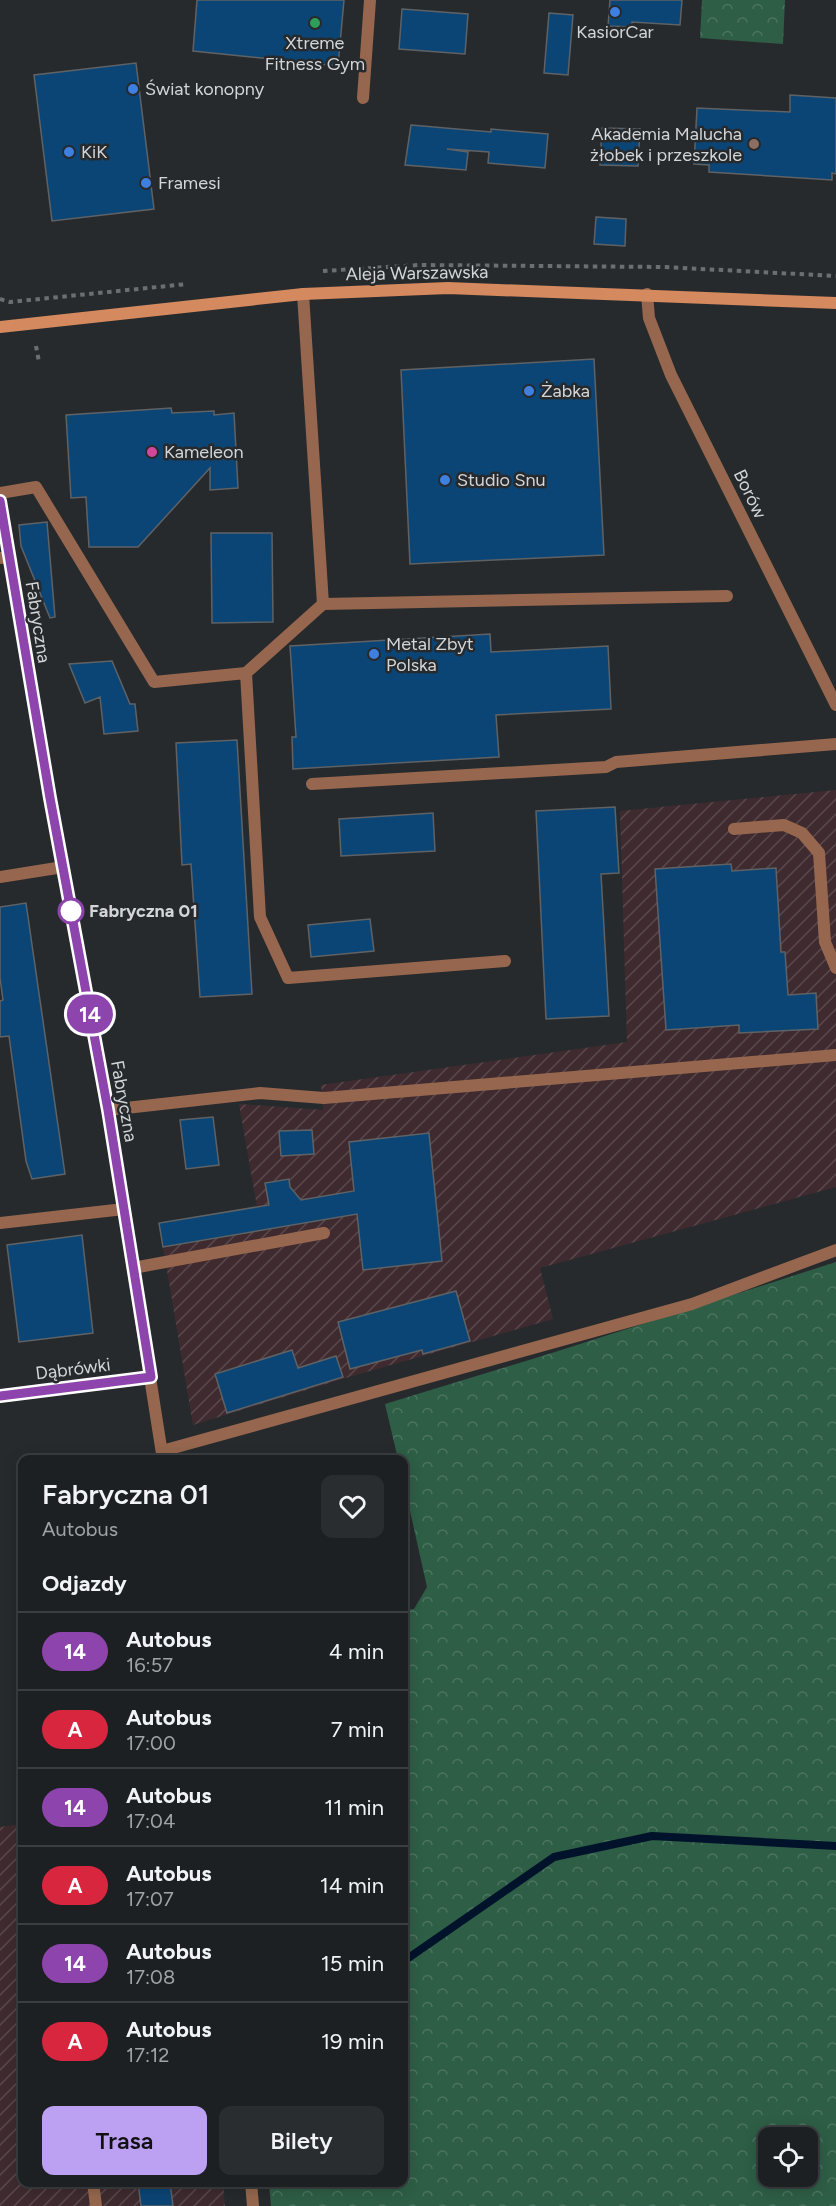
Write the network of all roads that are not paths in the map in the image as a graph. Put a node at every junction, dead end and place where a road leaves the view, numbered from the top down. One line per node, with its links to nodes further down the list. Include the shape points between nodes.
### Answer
1 (370, 0): 2 (street)
2 (363, 98)
3 (303, 294): 4 (street, Aleja Warszawska, via 448,288); 6 (street, Aleja Warszawska); 11 (street)
4 (647, 294): 5 (street, Aleja Warszawska); 13 (street, Borów, via 649,318 671,375)
5 (836, 303)
6 (0, 327)
7 (0, 493): 12 (street, via 36,487 154,682)
8 (0, 501): 9 (street, Fabryczna)
9 (5, 557): 17 (street, Fabryczna)
10 (727, 596): 11 (street)
11 (323, 604): 12 (street)
12 (246, 673): 19 (street, via 260,917 288,978)
13 (836, 705)
14 (836, 744): 15 (street, via 616,762 606,767)
15 (312, 784)
16 (734, 829): 20 (street, via 783,825 802,833 819,853 825,942)
17 (63, 867): 18 (street); 22 (street, Fabryczna)
18 (0, 877)
19 (505, 961)
20 (836, 968)
21 (836, 1055): 22 (street, via 324,1098 260,1093)
22 (108, 1110): 23 (street, Fabryczna)
23 (124, 1209): 24 (street); 27 (street, Fabryczna)
24 (0, 1223)
25 (324, 1233): 27 (street)
26 (836, 1250): 30 (street, via 692,1304)
27 (133, 1268): 28 (street, Fabryczna)
28 (151, 1377): 29 (street, Dąbrówki); 30 (street, Fabryczna)
29 (0, 1396)
30 (162, 1455)
31 (94, 2187): 33 (street)
32 (252, 2187): 34 (street)
33 (96, 2206)
34 (254, 2206)

